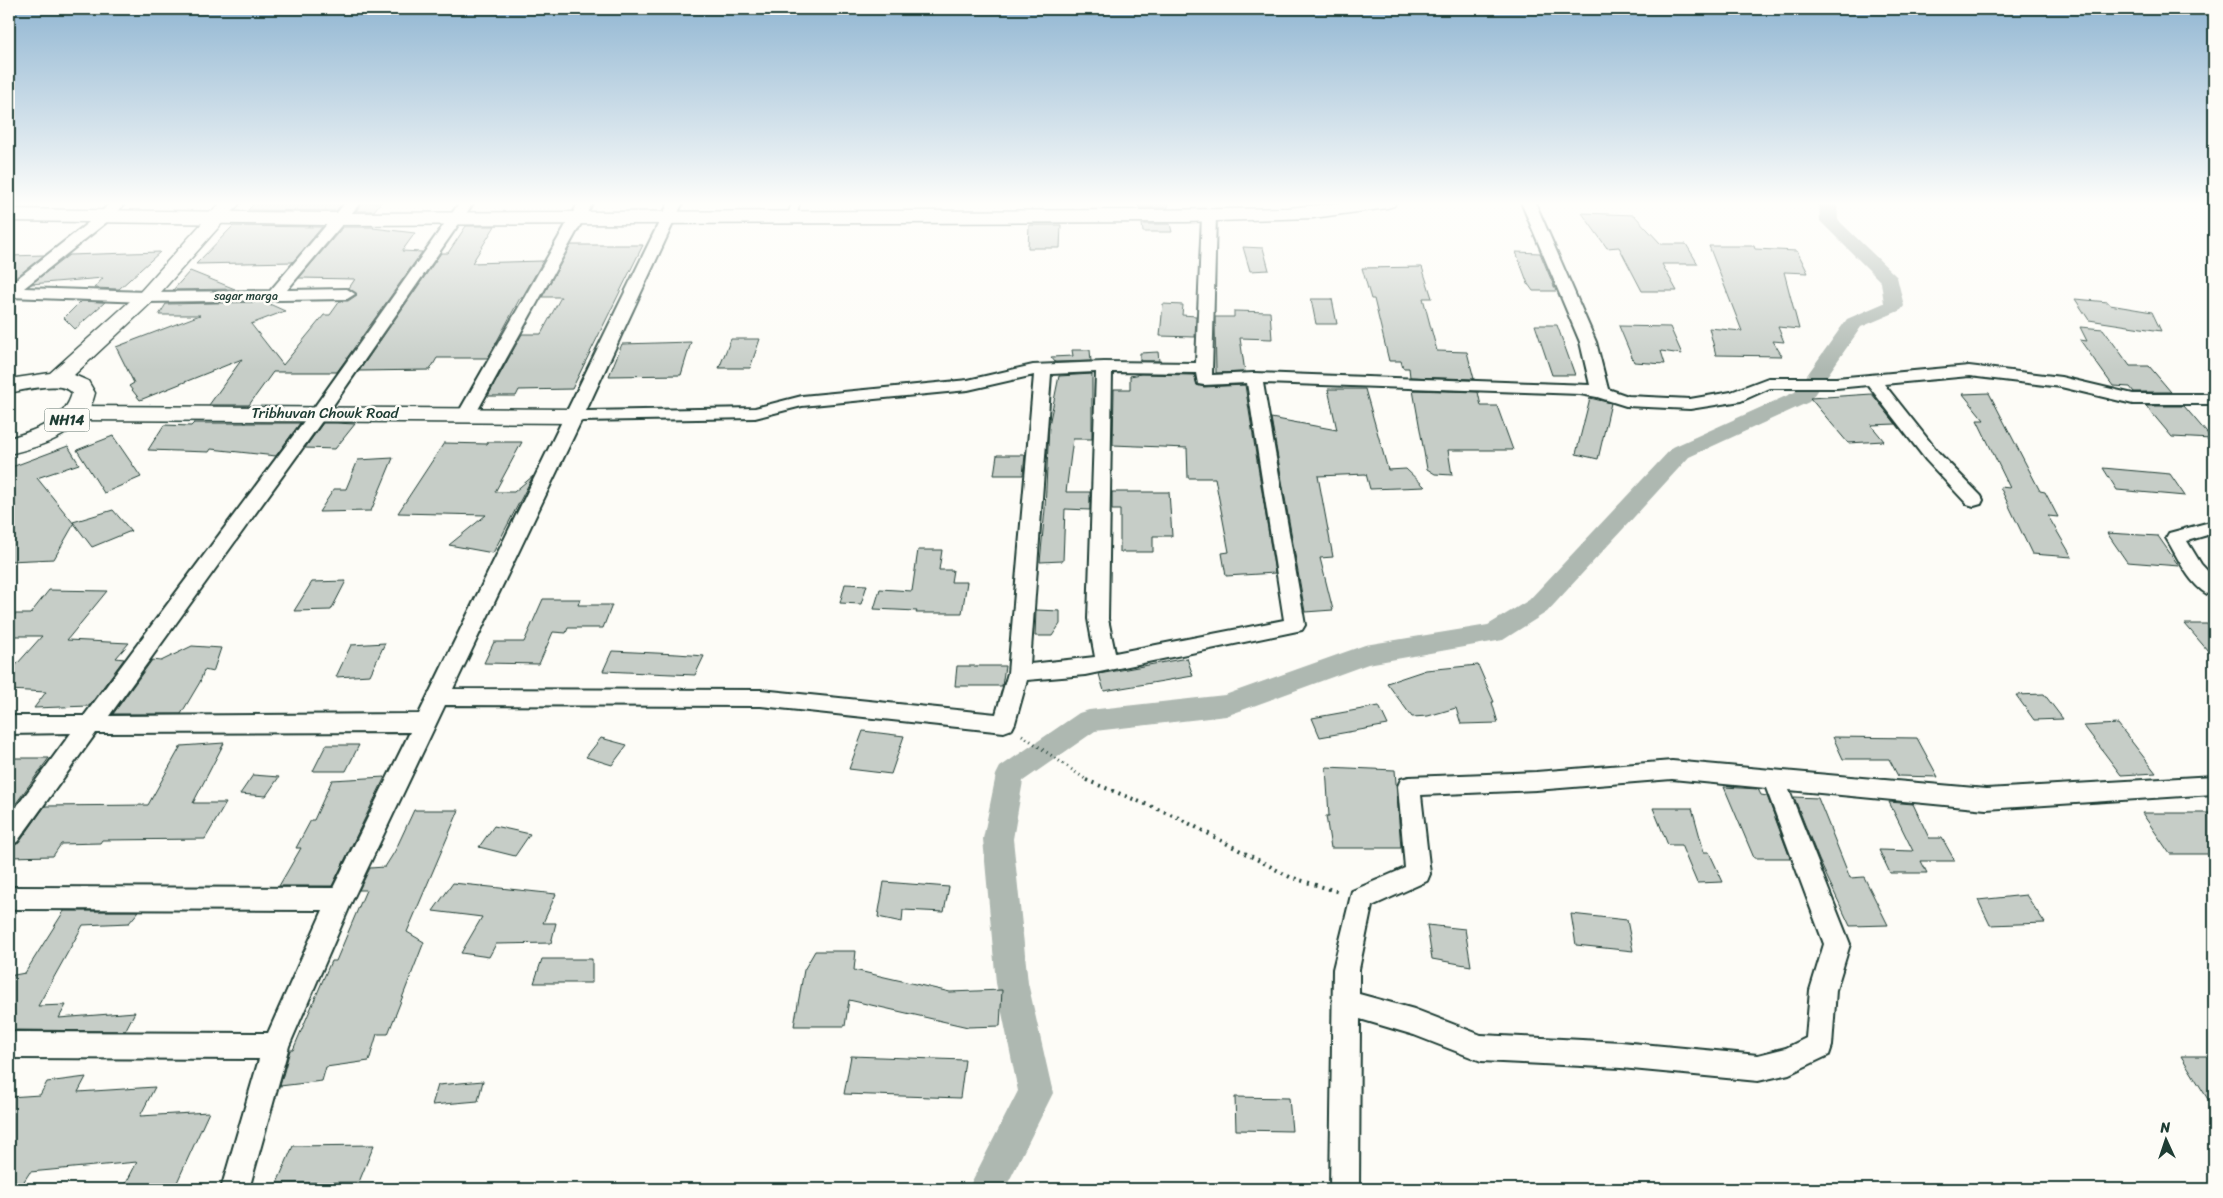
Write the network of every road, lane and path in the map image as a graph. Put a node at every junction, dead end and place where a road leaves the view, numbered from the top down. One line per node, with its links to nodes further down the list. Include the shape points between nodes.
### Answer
1 (52, 258): 9 (street)
2 (181, 258): 12 (main road)
3 (307, 258): 11 (street)
4 (426, 258): 23 (street)
5 (555, 258): 24 (street)
6 (649, 258): 25 (street)
7 (1208, 258): 14 (street)
8 (1552, 258): 20 (street, via 1588,342)
9 (10, 291): 12 (street, sagar marga)
10 (347, 294): 11 (street, sagar marga)
11 (274, 296): 12 (street, sagar marga)
12 (146, 297): 17 (main road)
13 (1104, 367): 14 (street); 15 (street); 30 (street, via 1098,618)
14 (1204, 368): 16 (street, via 1204,380)
15 (1043, 370): 25 (street, via 968,385 802,401 755,413); 31 (street)
16 (1254, 378): 20 (street); 30 (street, via 1295,625)
17 (57, 379): 19 (main road, NH14); 22 (main road, NH14, via 77,385 82,390 81,404)
18 (1873, 380): 20 (street, via 1768,383 1735,397 1690,404 1626,401); 21 (street, via 1968,371 2061,382 2133,399); 27 (street, via 1932,456)
19 (9, 386)
20 (1600, 392)
21 (2214, 399)
22 (75, 413): 23 (main road, Tribhuvan Chowk Road); 26 (main road, NH14, via 52,430)
23 (319, 413): 24 (main road, Tribhuvan Chowk Road); 35 (street)
24 (466, 415): 25 (main road, Tribhuvan Chowk Road)
25 (575, 416): 32 (street)
26 (9, 446)
27 (1974, 500)
28 (2214, 527): 29 (street, via 2176,538 2194,569)
29 (2214, 590)
30 (1106, 663): 31 (street)
31 (1019, 673): 34 (street)
32 (439, 697): 33 (street); 34 (street, via 761,698)
33 (426, 723): 35 (street); 41 (street)
34 (1004, 723): 42 (path, via 1089,782 1176,816 1290,877)
35 (88, 724): 36 (street); 39 (street)
36 (9, 725)
37 (1774, 780): 38 (street, via 1986,799); 42 (street, via 1672,770 1536,781 1409,786 1418,874); 43 (street, via 1837,944 1823,990 1819,1046 1789,1061 1758,1068 1621,1055 1480,1048 1414,1022)
38 (2214, 785)
39 (9, 835)
40 (9, 898): 41 (street)
41 (340, 898): 45 (street)
42 (1361, 899): 43 (street, via 1346,969)
43 (1346, 1003): 47 (street)
44 (9, 1045): 45 (street)
45 (276, 1046): 46 (street)
46 (235, 1189)
47 (1344, 1189)

